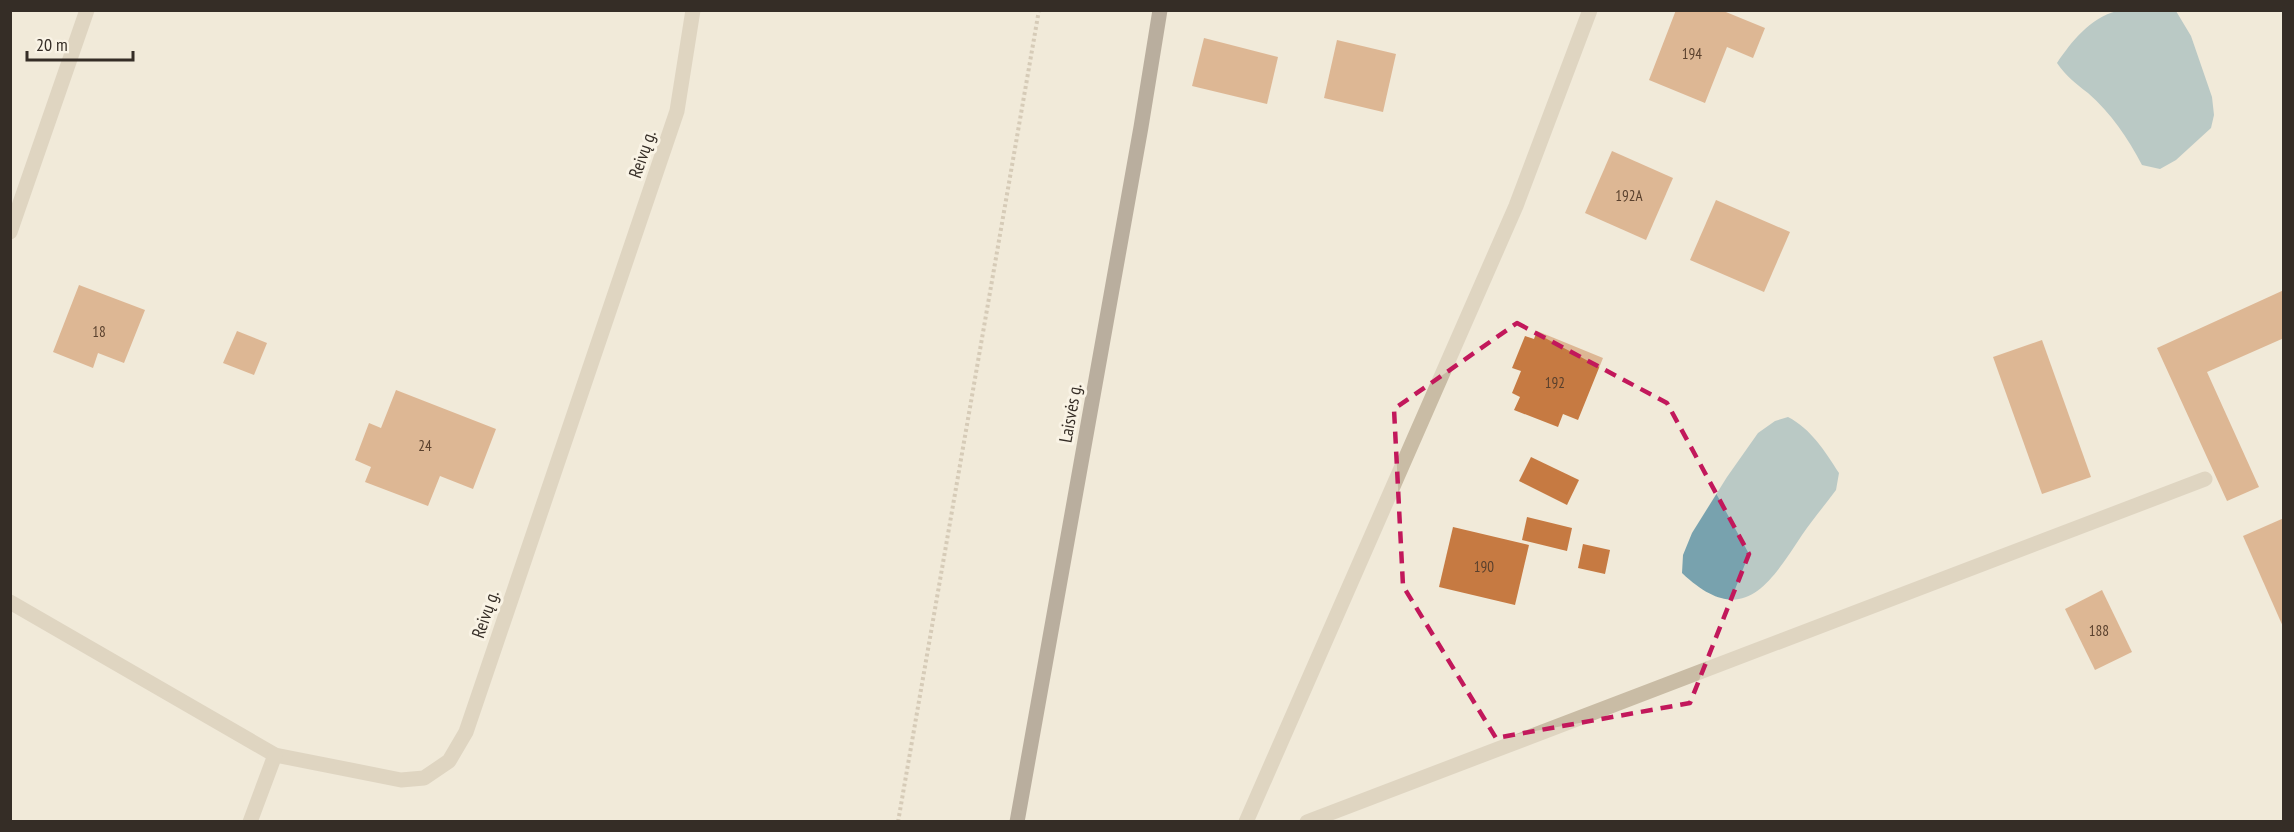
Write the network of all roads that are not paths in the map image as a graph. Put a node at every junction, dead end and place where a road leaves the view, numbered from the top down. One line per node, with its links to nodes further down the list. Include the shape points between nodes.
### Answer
1 (87, 10): 5 (street)
2 (693, 10): 8 (street, Reivų g., via 677,111 466,732 449,761 424,778 401,780)
3 (1160, 10): 10 (main road, Laisvės g.)
4 (1590, 10): 11 (street, via 1516,206)
5 (10, 232)
6 (2205, 478): 12 (street)
7 (10, 602): 8 (street, Reivų g.)
8 (275, 755): 9 (street)
9 (250, 822)
10 (1017, 822)
11 (1246, 822)
12 (1307, 822)

